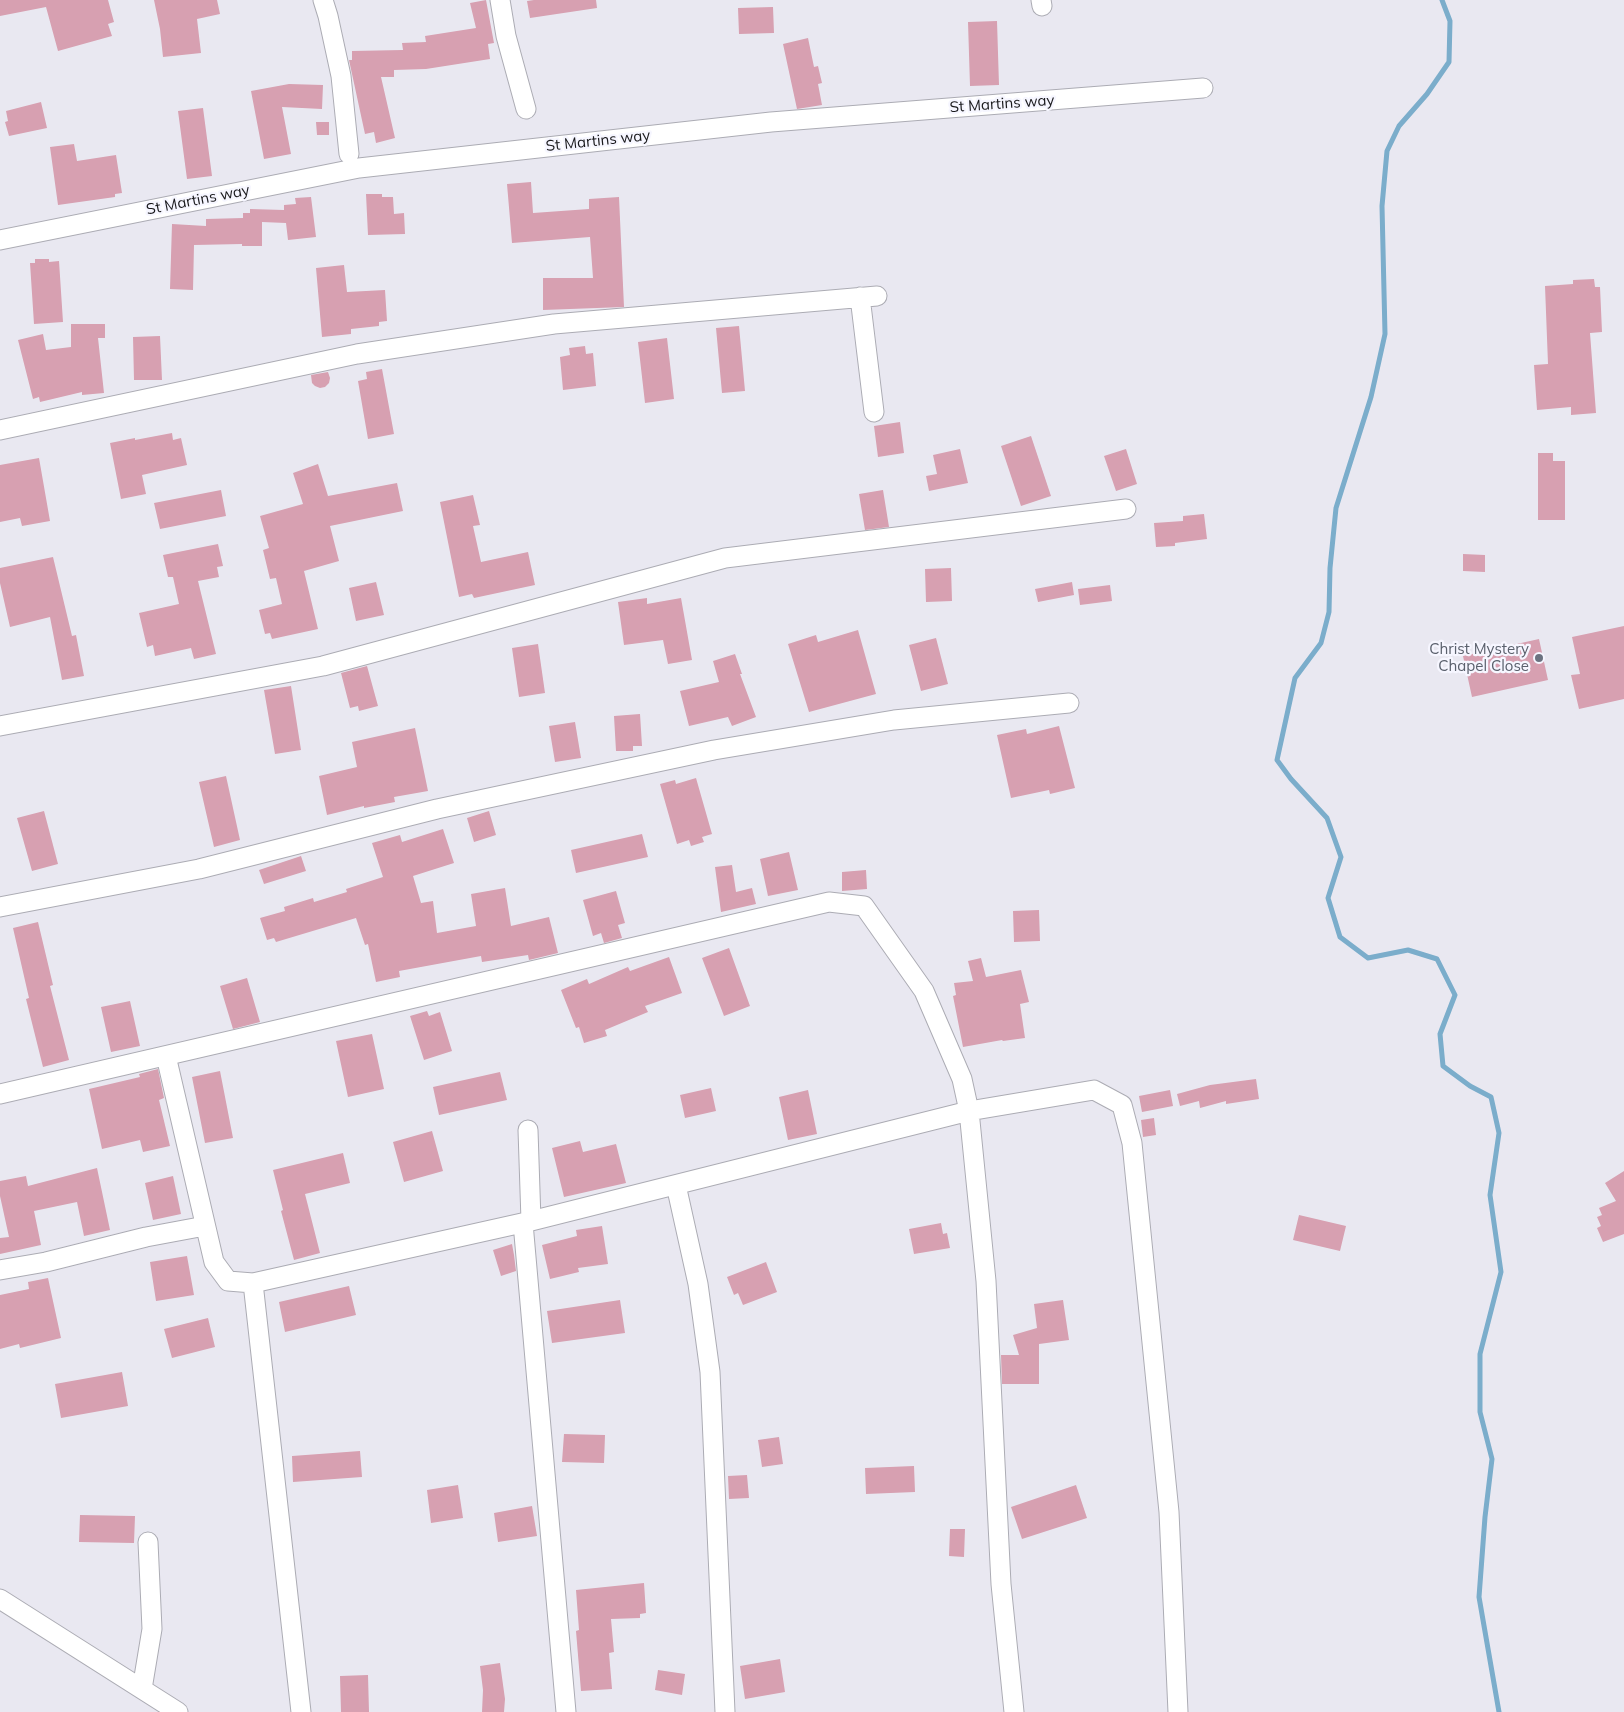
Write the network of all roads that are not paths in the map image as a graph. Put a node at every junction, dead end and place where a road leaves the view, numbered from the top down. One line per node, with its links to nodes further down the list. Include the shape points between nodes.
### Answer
1 (323, 0): 5 (street, via 341,76)
2 (500, 0): 4 (street)
3 (1203, 88): 6 (street, St Martins way, via 771,122 359,168)
4 (526, 110)
5 (349, 154)
6 (0, 240)
7 (874, 412): 8 (street, via 869,296 554,324 347,356)
8 (0, 430)
9 (1126, 508): 11 (street, via 724,558 323,666)
10 (1069, 703): 12 (street, via 894,720 714,750 437,809 199,869)
11 (0, 726)
12 (0, 907)
13 (166, 1056): 14 (street); 15 (street, via 830,902 864,906 924,991 962,1079); 19 (street)
14 (0, 1094)
15 (968, 1111): 17 (street); 29 (street, via 986,1281 1001,1584); 30 (street, via 1094,1090 1122,1105 1132,1143 1169,1512)
16 (528, 1130): 18 (street)
17 (676, 1185): 18 (street); 28 (street, via 698,1284 710,1372)
18 (527, 1222): 21 (street); 27 (street)
19 (205, 1226): 20 (street); 21 (street, via 214,1262 228,1281)
20 (0, 1270)
21 (253, 1283): 26 (street)
22 (148, 1542): 24 (street, via 152,1629)
23 (0, 1599): 24 (street)
24 (142, 1689): 25 (street)
25 (178, 1712)
26 (301, 1712)
27 (566, 1712)
28 (725, 1712)
29 (1014, 1712)
30 (1178, 1712)

